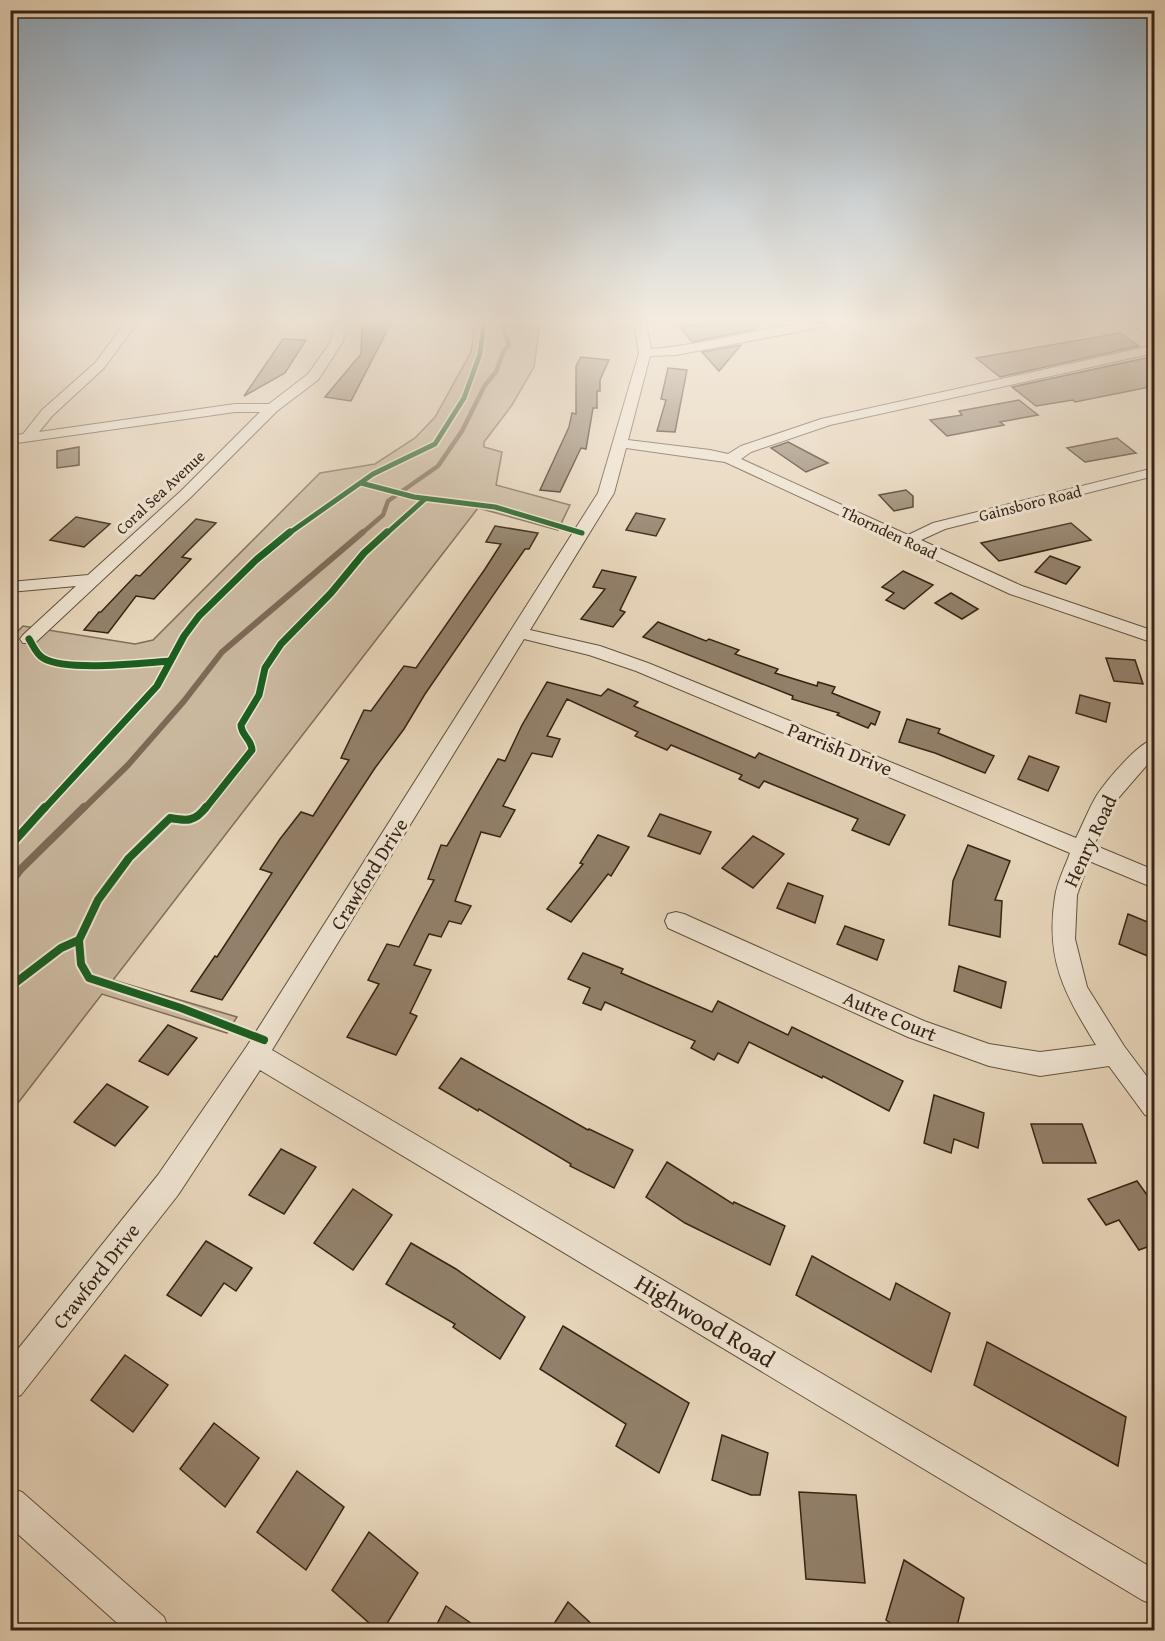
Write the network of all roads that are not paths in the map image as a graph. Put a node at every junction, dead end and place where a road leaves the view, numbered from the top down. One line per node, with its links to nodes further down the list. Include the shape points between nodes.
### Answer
1 (61, 400): 6 (street, via 36,422)
2 (283, 400): 5 (street, Coral Sea Avenue)
3 (633, 400): 8 (street, Crawford Drive)
4 (928, 400): 9 (street, via 826,422 746,449)
5 (272, 408): 6 (street, via 235,408); 12 (street, Coral Sea Avenue)
6 (28, 438): 7 (street)
7 (10, 440)
8 (621, 443): 9 (street, Thornden Road); 14 (street, Crawford Drive, via 606,493)
9 (730, 459): 11 (street, Thornden Road)
10 (1155, 472): 11 (street, Gainsboro Road, via 939,526)
11 (907, 541): 15 (street, Thornden Road, via 1016,590)
12 (93, 580): 13 (street); 16 (street, Coral Sea Avenue)
13 (10, 587)
14 (520, 633): 18 (street, Parrish Drive, via 594,650 642,667); 21 (street, Crawford Drive)
15 (1155, 637)
16 (29, 639)
17 (1155, 746): 18 (street, Henry Road, via 1105,799)
18 (1082, 849): 19 (street, Parrish Drive); 22 (street, Henry Road, via 1066,895 1063,939 1076,990)
19 (1155, 879)
20 (676, 921): 22 (street, Autre Court, via 917,1029 989,1055 1040,1064)
21 (256, 1054): 24 (street, Crawford Drive, via 168,1185); 26 (street, Highwood Road)
22 (1114, 1054): 23 (street, Henry Road)
23 (1155, 1106)
24 (10, 1384)
25 (10, 1504): 27 (street)
26 (1155, 1588)
27 (151, 1630)

